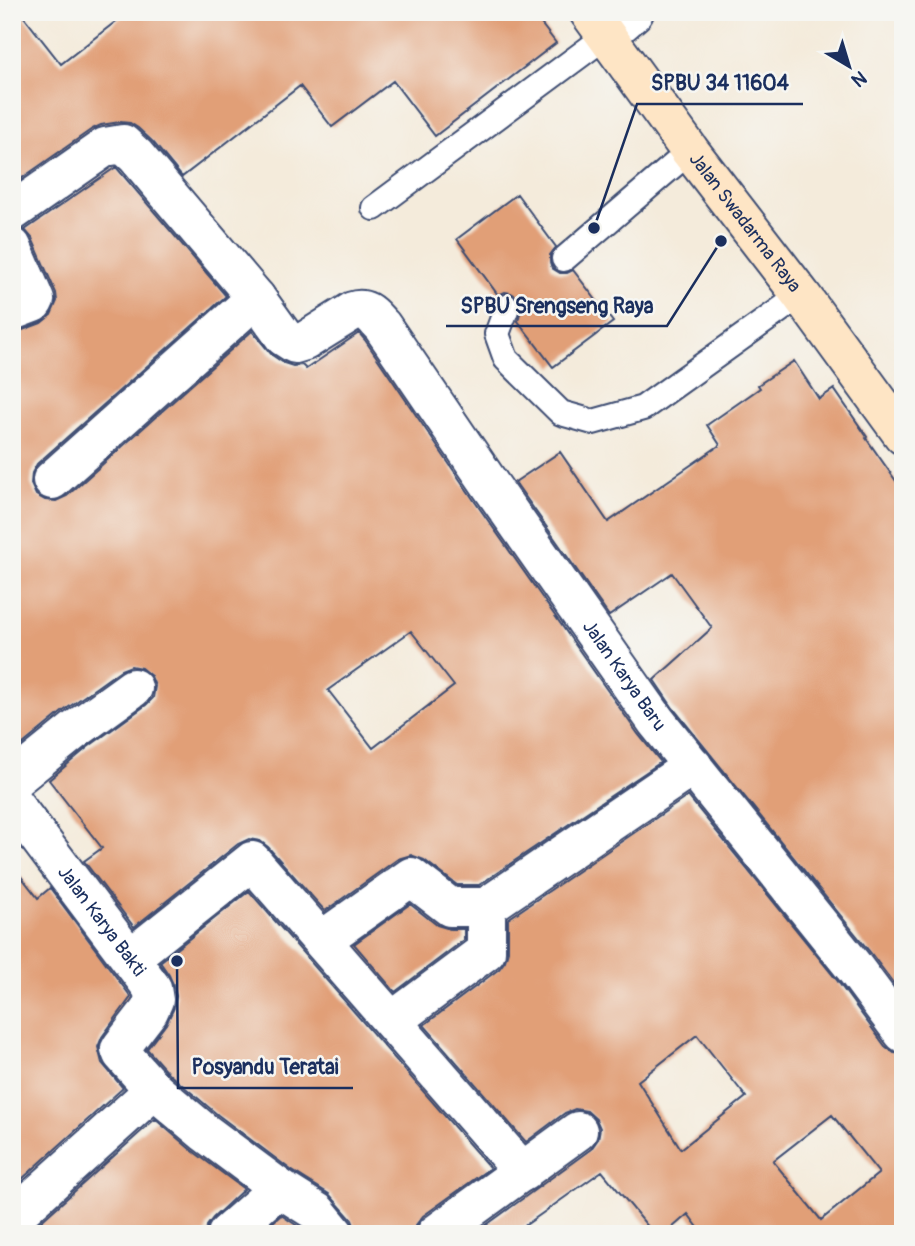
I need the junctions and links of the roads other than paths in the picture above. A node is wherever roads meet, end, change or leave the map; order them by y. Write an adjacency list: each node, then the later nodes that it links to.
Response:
1 (610, 20): 2 (main road, Jalan Swadarma Raya); 3 (lane)
2 (690, 151): 6 (lane); 7 (main road, Jalan Swadarma Raya)
3 (374, 208)
4 (12, 212): 8 (street)
5 (12, 247): 10 (street)
6 (564, 259)
7 (801, 295): 9 (lane); 11 (main road, Jalan Swadarma Raya)
8 (256, 298): 12 (street); 14 (street, Jalan Karya Baru)
9 (507, 307)
10 (12, 311)
11 (903, 435)
12 (52, 480)
13 (133, 688): 15 (street)
14 (693, 766): 17 (street); 21 (street, Jalan Karya Baru)
15 (12, 781)
16 (12, 802): 19 (street, Jalan Karya Bakti)
17 (486, 907): 18 (street); 20 (street)
18 (321, 940): 19 (street); 20 (street)
19 (130, 958): 22 (street, Jalan Karya Bakti)
20 (391, 1021): 24 (street)
21 (903, 1033)
22 (154, 1090): 25 (street, Jalan Karya Bakti); 26 (street)
23 (578, 1131): 24 (street)
24 (523, 1172): 29 (street)
25 (279, 1188): 27 (street); 28 (street, Jalan Karya Bakti)
26 (12, 1218)
27 (227, 1234)
28 (335, 1234)
29 (436, 1234)

